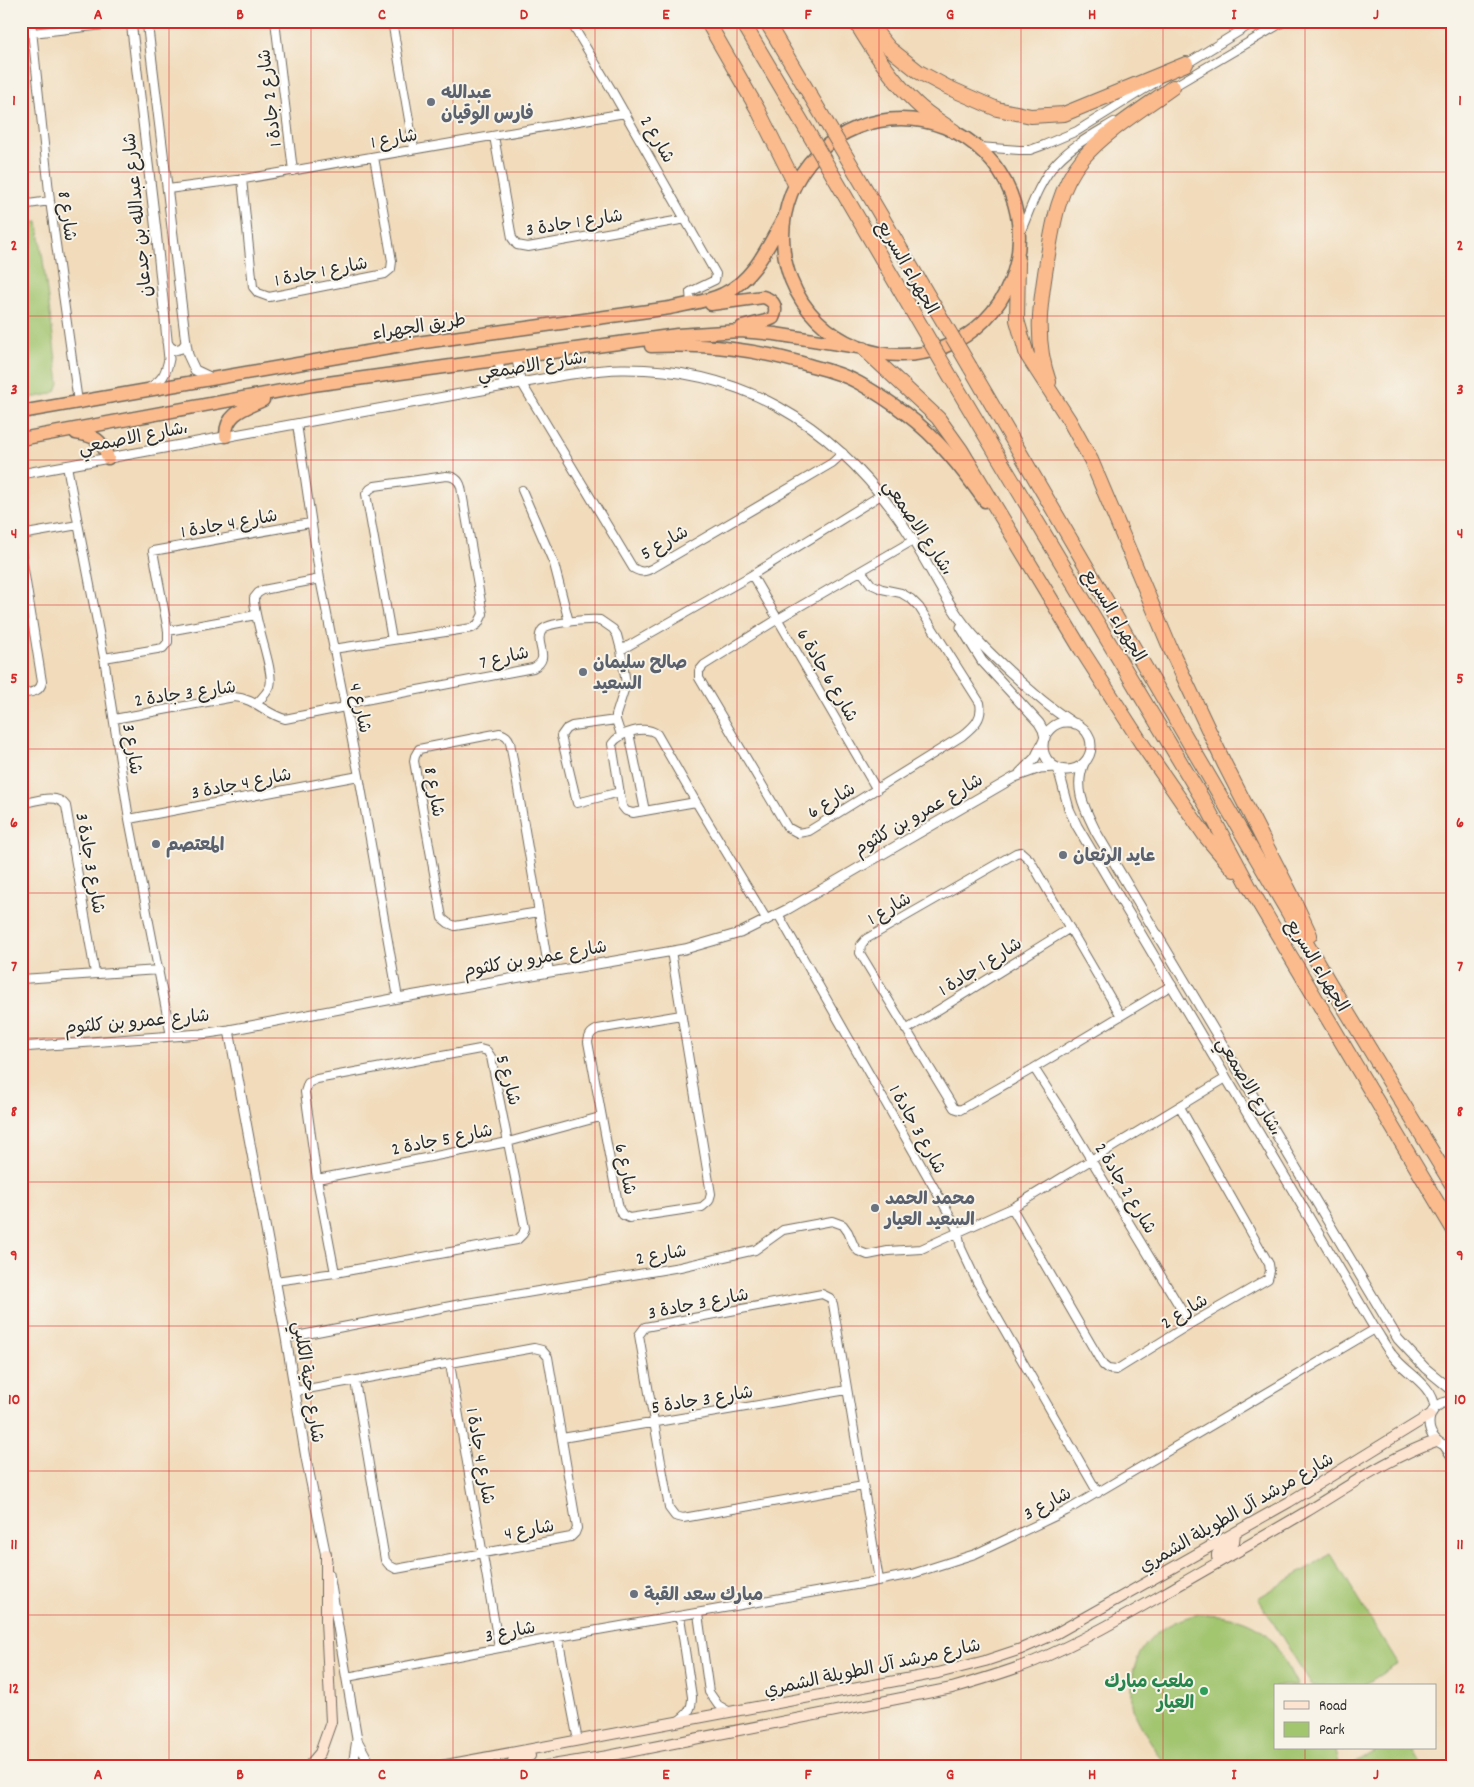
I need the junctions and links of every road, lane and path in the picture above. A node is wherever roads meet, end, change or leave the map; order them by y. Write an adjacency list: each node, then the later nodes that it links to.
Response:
1 (31, 21): 14 (street, شارع 8)
2 (147, 21): 18 (street, شارع عبدالله بن جدعان)
3 (275, 21): 27 (street, شارع 2 جادة 1)
4 (392, 21): 25 (street)
5 (570, 21): 21 (street, شارع 2)
6 (707, 21): 29 (highway)
7 (742, 21): 100 (highway, الجهراء السريع, bridge)
8 (766, 21): 110 (highway, الجهراء السريع, bridge)
9 (855, 21): 22 (highway)
10 (867, 21): 15 (highway)
11 (1256, 21): 15 (street)
12 (1285, 21): 16 (street)
13 (131, 22): 14 (street); 17 (street, شارع عبدالله بن جدعان)
14 (32, 33): 31 (street, شارع 8)
15 (1186, 64): 24 (street)
16 (1173, 87): 35 (street); 51 (highway)
17 (139, 88): 18 (street); 20 (street, شارع عبدالله بن جدعان)
18 (155, 88): 19 (street, شارع عبدالله بن جدعان)
19 (158, 106): 20 (street); 30 (street, شارع عبدالله بن جدعان)
20 (142, 108): 40 (street, شارع عبدالله بن جدعان)
21 (625, 113): 23 (street, شارع 1); 34 (street, شارع 2)
22 (954, 131): 24 (highway); 29 (highway)
23 (494, 136): 25 (street, شارع 1); 34 (street, شارع 1 جادة 3)
24 (979, 147): 35 (highway)
25 (414, 149): 26 (street, شارع 1)
26 (374, 157): 27 (street, شارع 1); 28 (street, شارع 1 جادة 1)
27 (293, 171): 28 (street, شارع 1)
28 (242, 179): 30 (street, شارع 1)
29 (795, 184): 33 (highway)
30 (168, 190): 41 (street, شارع عبدالله بن جدعان)
31 (50, 201): 32 (street); 52 (street, شارع 8)
32 (21, 205)
33 (784, 218): 37 (highway, طريق الجهراء); 43 (highway)
34 (686, 219): 37 (street, شارع 2)
35 (1020, 233): 36 (highway)
36 (1018, 262): 43 (highway); 51 (highway)
37 (691, 303): 38 (highway, طريق الجهراء)
38 (670, 308): 39 (highway); 46 (highway, طريق الجهراء)
39 (677, 335): 42 (highway); 43 (highway)
40 (167, 342): 41 (street); 49 (street, شارع عبدالله بن جدعان)
41 (186, 343): 46 (street, شارع عبدالله بن جدعان)
42 (589, 348): 44 (highway); 66 (highway)
43 (861, 348): 66 (highway)
44 (516, 357): 45 (highway); 47 (street)
45 (498, 360): 48 (street); 50 (highway)
46 (219, 378): 49 (highway, طريق الجهراء)
47 (521, 382): 48 (street, شارع الاصمعي،); 58 (street, شارع الاصمعي،); 58 (street, شارع 5)
48 (504, 386): 54 (street, شارع الاصمعي،)
49 (140, 391): 52 (highway, طريق الجهراء)
50 (280, 392): 55 (highway); 56 (highway)
51 (1057, 401): 110 (highway)
52 (78, 402): 53 (highway, طريق الجهراء)
53 (21, 412)
54 (297, 424): 56 (street, شارع الاصمعي،); 64 (street, شارع 4)
55 (64, 432): 57 (highway); 59 (highway)
56 (226, 436): 59 (street, شارع الاصمعي،)
57 (21, 439)
58 (843, 453): 63 (street, شارع الاصمعي،)
59 (108, 458): 60 (street, شارع الاصمعي،)
60 (67, 466): 61 (street, شارع الاصمعي،); 65 (street, شارع 3)
61 (21, 474)
62 (522, 490): 76 (street)
63 (881, 496): 68 (street, شارع الاصمعي،); 71 (street)
64 (310, 524): 72 (street, شارع 4); 77 (street, شارع 4 جادة 1)
65 (78, 525): 67 (street); 81 (street, شارع 3)
66 (1010, 534): 100 (highway)
67 (21, 535)
68 (912, 541): 70 (street, شارع 6); 73 (street, شارع الاصمعي،)
69 (21, 551): 82 (street)
70 (861, 571): 75 (street, شارع 6); 94 (street, شارع 6)
71 (752, 575): 75 (street, شارع 6 جادة 6); 80 (street)
72 (320, 579): 74 (street); 79 (street, شارع 4)
73 (953, 608): 87 (street, شارع الاصمعي،); 89 (street, شارع الاصمعي،)
74 (256, 615): 77 (street); 83 (street)
75 (778, 618): 94 (street, شارع 6 جادة 6); 94 (street, شارع 6)
76 (569, 622): 80 (street, شارع 7); 84 (street, شارع 7)
77 (168, 631): 81 (street)
78 (392, 640): 78 (street); 79 (street)
79 (333, 649): 84 (street, شارع 4)
80 (621, 650): 86 (street, شارع 7)
81 (104, 658): 85 (street, شارع 3)
82 (21, 694)
83 (256, 704): 84 (street, شارع 3 جادة 2); 85 (street, شارع 3 جادة 2)
84 (345, 706): 92 (street, شارع 4)
85 (114, 719): 99 (street, شارع 3)
86 (616, 720): 88 (street); 95 (street)
87 (1075, 724): 89 (street); 90 (street)
88 (625, 734): 95 (street); 96 (street); 98 (street)
89 (1044, 739): 91 (street); 93 (street, شارع عمرو بن كلثوم)
90 (1084, 763): 91 (street); 139 (street, شارع الاصمعي،)
91 (1056, 768): 93 (street, شارع عمرو بن كلثوم); 111 (street, شارع الاصمعي،)
92 (359, 776): 99 (street, شارع 4 جادة 3); 112 (street, شارع 4)
93 (1016, 777): 102 (street, شارع عمرو بن كلثوم)
94 (877, 790)
95 (620, 792): 98 (street)
96 (696, 802): 98 (street); 103 (street)
97 (21, 804): 108 (street, شارع 3 جادة 3)
98 (645, 811)
99 (129, 819): 106 (street, شارع 3)
100 (1250, 888): 128 (highway, الجهراء السريع)
101 (539, 912): 101 (street, شارع 8); 107 (street, شارع 8)
102 (778, 914): 103 (street, شارع عمرو بن كلثوم); 129 (street, شارع 3 جادة 1)
103 (767, 920): 105 (street, شارع عمرو بن كلثوم)
104 (1070, 928): 114 (street, شارع 1); 116 (street, شارع 1 جادة 1); 116 (street, شارع 1)
105 (671, 951): 107 (street, شارع عمرو بن كلثوم); 113 (street, شارع 6)
106 (159, 970): 108 (street); 117 (street, شارع 3)
107 (549, 972): 112 (street, شارع عمرو بن كلثوم)
108 (95, 973): 109 (street)
109 (21, 979)
110 (1330, 984): 126 (highway, الجهراء السريع)
111 (1172, 985): 114 (street, شارع 1); 120 (street, شارع الاصمعي،)
112 (398, 998): 115 (street, شارع عمرو بن كلثوم)
113 (681, 1015): 122 (street, شارع 6); 122 (street, شارع 6)
114 (1121, 1016): 119 (street, شارع 1)
115 (229, 1030): 117 (street, شارع عمرو بن كلثوم); 131 (street, شارع دحية الكلبي)
116 (906, 1030): 119 (street, شارع 1)
117 (171, 1036): 118 (street, شارع عمرو بن كلثوم)
118 (21, 1047)
119 (1034, 1068): 124 (street, شارع 2 جادة 2)
120 (1226, 1078): 121 (street, شارع 2); 133 (street, شارع الاصمعي،)
121 (1180, 1107): 124 (street, شارع 2); 132 (street, شارع 2)
122 (600, 1117): 123 (street, شارع 5 جادة 2)
123 (508, 1142): 125 (street, شارع 5 جادة 2); 125 (street, شارع 5); 130 (street, شارع 5)
124 (1092, 1160): 127 (street, شارع 2); 132 (street, شارع 2 جادة 2)
125 (317, 1179): 130 (street, شارع 5)
126 (1453, 1186)
127 (1012, 1208): 129 (street, شارع 2); 132 (street, شارع 2)
128 (1453, 1229)
129 (958, 1232): 134 (street, شارع 2); 149 (street, شارع 3 جادة 1)
130 (335, 1273): 131 (street, شارع 5)
131 (275, 1282): 134 (street, شارع دحية الكلبي)
132 (1190, 1324)
133 (1375, 1329): 141 (street, شارع الاصمعي،); 149 (street, شارع 3)
134 (286, 1338): 138 (street, شارع دحية الكلبي)
135 (450, 1364): 136 (street, شارع 4); 143 (street, شارع 4); 151 (street, شارع 4 جادة 1)
136 (355, 1381): 138 (street, شارع 4); 151 (street, شارع 4)
137 (847, 1390): 142 (street, شارع 3 جادة 5); 142 (street, شارع 3 جادة 3); 148 (street, شارع 3 جادة 3)
138 (296, 1391): 152 (street, شارع دحية الكلبي)
139 (1453, 1391)
140 (1453, 1401): 141 (street)
141 (1433, 1412): 144 (street, شارع الاصمعي،); 145 (main road, شارع مرشد آل الطويلة الشمري)
142 (654, 1422): 143 (street, شارع 3 جادة 5); 148 (street, شارع 3 جادة 3)
143 (562, 1438): 151 (street, شارع 4)
144 (1444, 1444): 146 (street); 147 (main road, شارع مرشد آل الطويلة الشمري)
145 (1370, 1451): 147 (main road); 150 (main road, شارع مرشد آل الطويلة الشمري)
146 (1453, 1458)
147 (1379, 1468): 154 (main road, شارع مرشد آل الطويلة الشمري)
148 (863, 1486): 155 (street, شارع 3 جادة 3)
149 (1098, 1493): 155 (street, شارع 3)
150 (1235, 1533): 153 (main road, شارع مرشد آل الطويلة الشمري); 154 (main road)
151 (483, 1553): 160 (street, شارع 4 جادة 1)
152 (326, 1554): 161 (street, شارع دحية الكلبي); 168 (main road)
153 (1192, 1558): 156 (main road); 162 (main road, شارع مرشد آل الطويلة الشمري)
154 (1220, 1561): 156 (main road, شارع مرشد آل الطويلة الشمري)
155 (879, 1580): 157 (street, شارع 3)
156 (1176, 1586): 164 (main road, شارع مرشد آل الطويلة الشمري)
157 (698, 1614): 158 (street, شارع 3); 163 (street)
158 (680, 1617): 159 (street, شارع 3); 165 (street)
159 (558, 1637): 160 (street, شارع 3); 167 (street)
160 (499, 1648): 161 (street, شارع 3)
161 (347, 1677): 166 (street, شارع دحية الكلبي)
162 (861, 1688): 163 (main road, شارع مرشد آل الطويلة الشمري); 164 (main road)
163 (730, 1712): 165 (main road, شارع مرشد آل الطويلة الشمري)
164 (821, 1712): 173 (main road, شارع مرشد آل الطويلة الشمري)
165 (678, 1721): 167 (main road, شارع مرشد آل الطويلة الشمري)
166 (357, 1739): 169 (street, شارع دحية الكلبي); 170 (street, شارع دحية الكلبي)
167 (578, 1741): 171 (main road, شارع مرشد آل الطويلة الشمري); 172 (main road)
168 (309, 1766)
169 (353, 1766)
170 (370, 1766)
171 (441, 1766)
172 (510, 1766)
173 (546, 1766)

